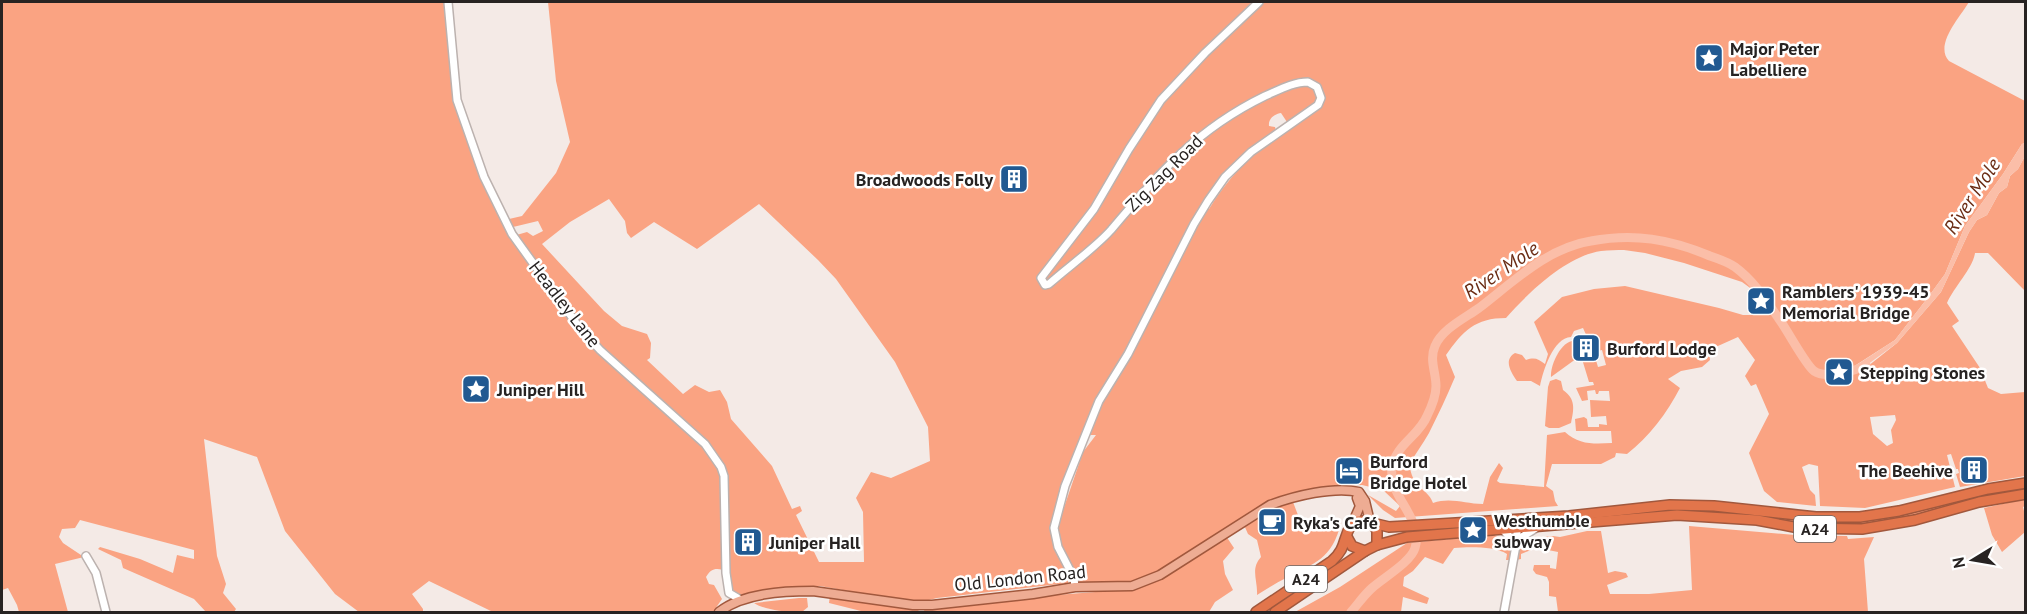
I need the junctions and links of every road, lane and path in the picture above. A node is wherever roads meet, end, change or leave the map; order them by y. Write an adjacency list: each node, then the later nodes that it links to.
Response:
1 (448, 2): 20 (street, Headley Lane)
2 (1259, 2): 19 (street, Zig Zag Road)
3 (2025, 483): 6 (highway, A24)
4 (1348, 492): 7 (main road); 8 (main road); 19 (main road, Old London Road)
5 (2025, 494): 9 (highway, A24)
6 (1507, 519): 10 (street); 12 (highway, A24)
7 (1353, 522): 8 (highway); 13 (highway)
8 (1372, 522): 12 (highway, A24); 15 (highway)
9 (1539, 527): 10 (highway, A24); 14 (street)
10 (1517, 528): 11 (highway, A24); 14 (street)
11 (1502, 529): 12 (highway, A24); 16 (street)
12 (1429, 530): 15 (highway, A24)
13 (1347, 537): 17 (highway); 24 (highway, A24)
14 (1517, 540): 16 (street)
15 (1377, 545): 17 (highway)
16 (1515, 550): 26 (street)
17 (1365, 551): 25 (highway, A24)
18 (86, 556): 22 (street)
19 (1076, 587): 21 (main road, Old London Road)
20 (741, 600): 21 (main road, Old London Road); 23 (main road, Old London Road)
21 (922, 609)
22 (106, 612)
23 (719, 612)
24 (1256, 612)
25 (1275, 612)
26 (1504, 612)

